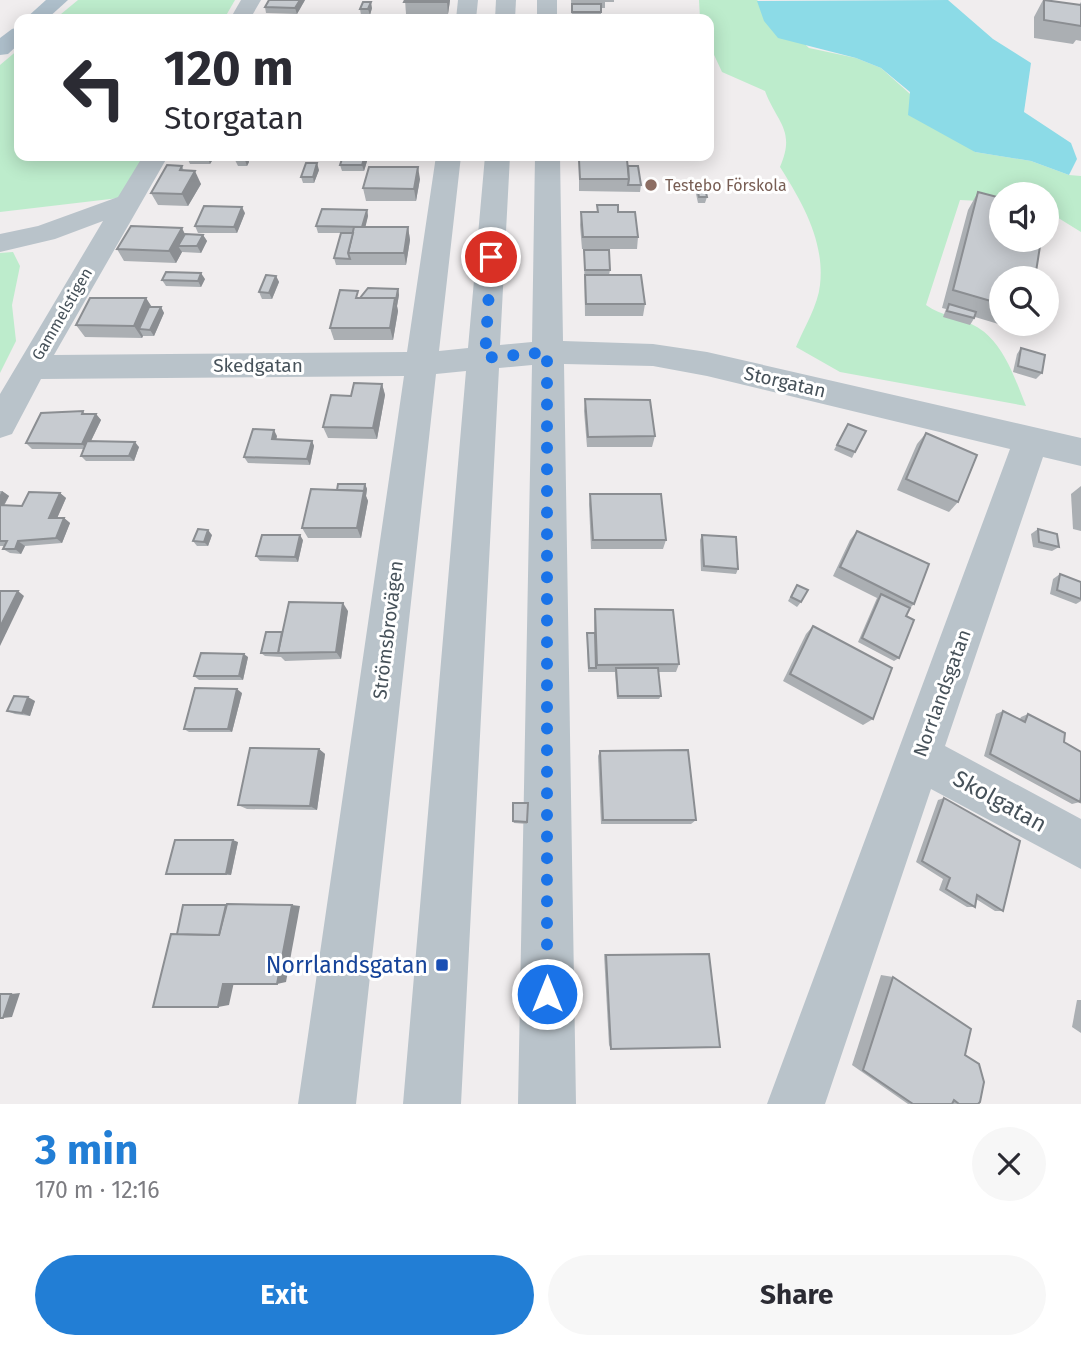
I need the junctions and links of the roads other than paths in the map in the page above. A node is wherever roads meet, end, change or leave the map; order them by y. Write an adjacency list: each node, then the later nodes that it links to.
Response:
1 (58, 0): 2 (main road)
2 (41, 14)
3 (14, 37): 4 (main road)
4 (0, 49)
5 (152, 161): 9 (street, Gammelstigen)
6 (447, 161): 13 (street, Strömsbrovägen)
7 (497, 161): 12 (street)
8 (548, 161): 11 (street)
9 (126, 203): 10 (street); 14 (street, Gammelstigen)
10 (0, 243)
11 (547, 352): 12 (street, Storgatan); 16 (street, Storgatan); 22 (street)
12 (485, 358): 13 (street, Skedgatan); 21 (street)
13 (421, 364): 14 (street, Skedgatan); 20 (street, Strömsbrovägen)
14 (31, 366): 15 (street, Gammelstigen)
15 (0, 425)
16 (1031, 440): 17 (street, Storgatan); 18 (street, Norrlandsgatan)
17 (1081, 452)
18 (919, 757): 19 (street, Skolgatan); 23 (street, Norrlandsgatan)
19 (1081, 845)
20 (327, 1104)
21 (432, 1104)
22 (547, 1104)
23 (796, 1104)

